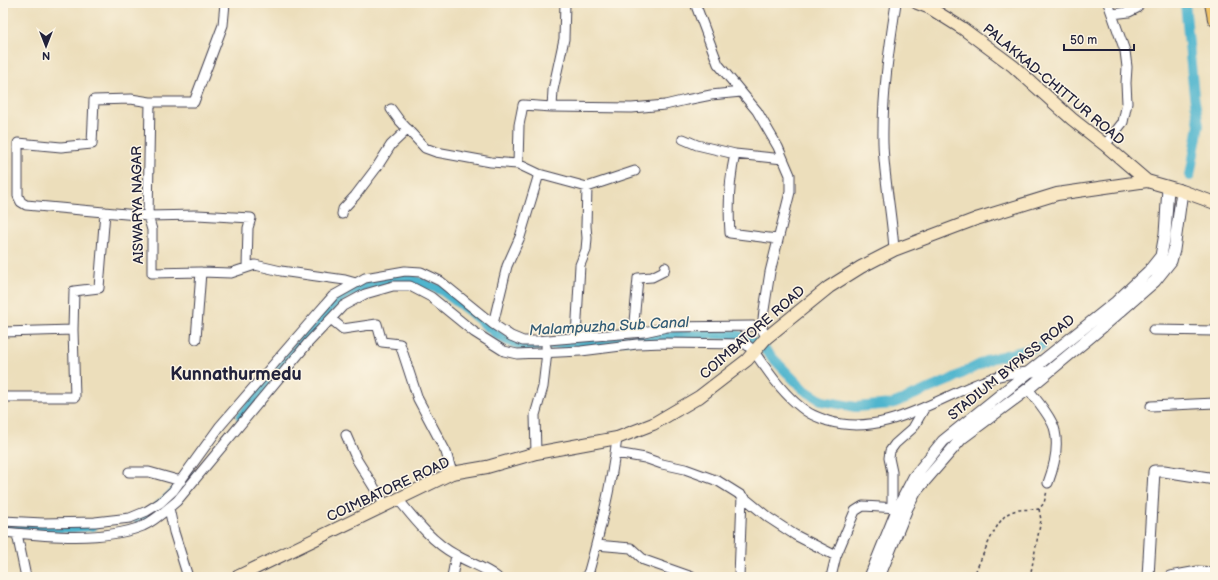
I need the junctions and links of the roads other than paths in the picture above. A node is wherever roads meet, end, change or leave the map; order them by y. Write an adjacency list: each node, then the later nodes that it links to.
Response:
1 (225, 3): 12 (street)
2 (565, 3): 13 (street)
3 (695, 3): 11 (street)
4 (896, 3): 32 (street)
5 (917, 3): 17 (main road, PALAKKAD-CHITTUR ROAD)
6 (1108, 3): 9 (street)
7 (1140, 3): 9 (street)
8 (1212, 3): 10 (main road)
9 (1112, 14): 17 (street)
10 (1215, 19)
11 (741, 92): 13 (street); 19 (street)
12 (150, 102): 28 (street); 30 (street, AISWARYA NAGAR)
13 (552, 107): 20 (street)
14 (391, 109): 15 (street)
15 (408, 130): 20 (street); 29 (street)
16 (683, 139): 18 (street)
17 (1105, 145): 23 (main road, PALAKKAD-CHITTUR ROAD)
18 (735, 154): 19 (street); 31 (street)
19 (783, 159): 31 (street)
20 (518, 164): 22 (street)
21 (634, 171): 24 (street)
22 (539, 174): 24 (street); 38 (street)
23 (1147, 181): 25 (main road, COIMBATORE ROAD); 32 (main road, COIMBATORE ROAD)
24 (587, 187): 45 (street)
25 (1168, 188): 26 (main road, COIMBATORE ROAD); 51 (street, STADIUM BYPASS ROAD)
26 (1182, 191): 27 (main road, COIMBATORE ROAD); 50 (street, STADIUM BYPASS ROAD)
27 (1215, 203)
28 (105, 212): 30 (street); 39 (street)
29 (342, 214)
30 (148, 216): 33 (street); 35 (street, AISWARYA NAGAR)
31 (778, 239): 44 (street)
32 (894, 250): 44 (main road, COIMBATORE ROAD)
33 (247, 267): 35 (street, AISWARYA NAGAR); 36 (street, AISWARYA NAGAR)
34 (665, 267): 43 (street)
35 (201, 272): 46 (street)
36 (356, 283): 38 (street); 63 (street)
37 (331, 319): 49 (street); 62 (street); 64 (street)
38 (493, 324): 47 (street)
39 (73, 330): 42 (street); 53 (street)
40 (1153, 330): 41 (street)
41 (1215, 331)
42 (3, 332)
43 (633, 333): 44 (street); 45 (street)
44 (764, 334): 48 (main road, COIMBATORE ROAD)
45 (576, 337): 47 (street)
46 (196, 339)
47 (545, 340): 49 (street)
48 (755, 350): 49 (street); 56 (street); 58 (main road, COIMBATORE ROAD)
49 (547, 352): 59 (street)
50 (1049, 371): 51 (street); 52 (street, STADIUM BYPASS ROAD)
51 (1029, 372): 56 (street); 71 (street, STADIUM BYPASS ROAD)
52 (1028, 389): 66 (street); 90 (street, STADIUM BYPASS ROAD)
53 (3, 397)
54 (1215, 403): 55 (street)
55 (1151, 406)
56 (926, 407): 71 (street)
57 (346, 435): 69 (street)
58 (617, 438): 59 (main road, COIMBATORE ROAD); 60 (street)
59 (536, 453): 62 (main road, COIMBATORE ROAD)
60 (616, 453): 67 (street); 75 (street)
61 (129, 472): 63 (street)
62 (452, 473): 68 (main road, COIMBATORE ROAD)
63 (184, 477): 64 (street); 72 (street)
64 (195, 480): 70 (street)
65 (1215, 480): 91 (street)
66 (1048, 484)
67 (742, 496): 77 (street); 87 (street)
68 (398, 499): 69 (main road, COIMBATORE ROAD); 76 (street)
69 (385, 505): 78 (main road, COIMBATORE ROAD)
70 (169, 508): 74 (street); 81 (street)
71 (895, 508): 77 (street); 89 (street, STADIUM BYPASS ROAD)
72 (3, 521)
73 (3, 532): 74 (street)
74 (17, 534): 80 (street)
75 (596, 545): 85 (street); 86 (street)
76 (456, 556): 83 (street); 84 (street)
77 (836, 556): 88 (street)
78 (257, 572): 82 (main road, COIMBATORE ROAD)
79 (1215, 573): 92 (street)
80 (26, 577)
81 (188, 577)
82 (236, 577)
83 (452, 577)
84 (497, 577)
85 (586, 577)
86 (692, 577)
87 (739, 577)
88 (831, 577)
89 (870, 577)
90 (879, 577)
91 (1148, 577)
92 (1170, 577)

